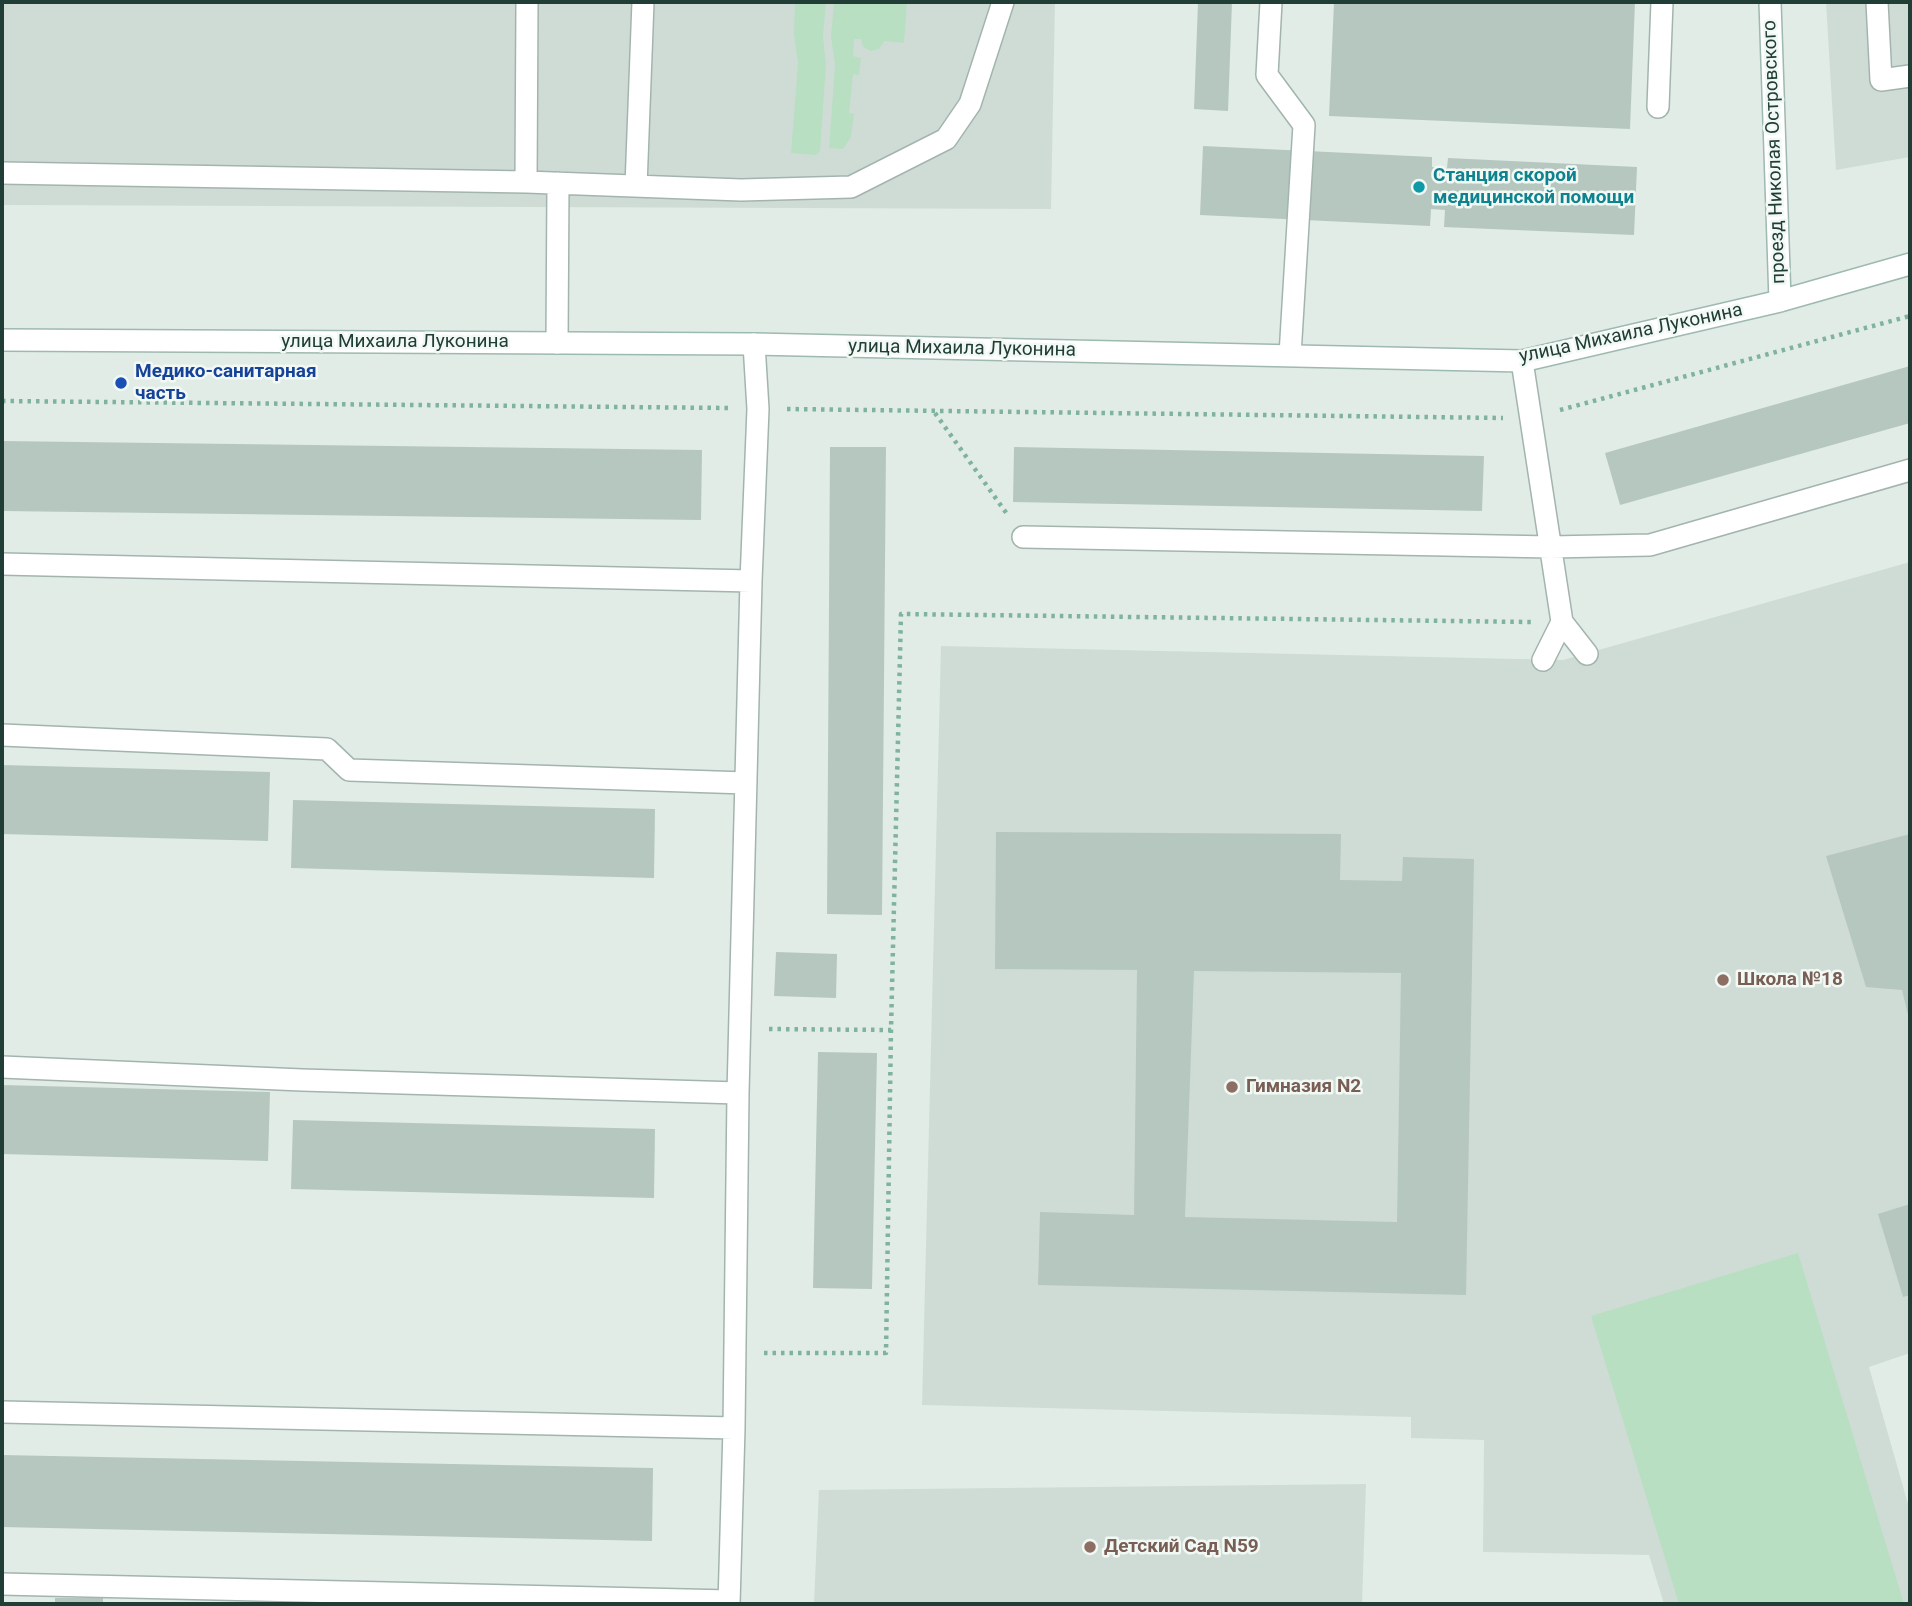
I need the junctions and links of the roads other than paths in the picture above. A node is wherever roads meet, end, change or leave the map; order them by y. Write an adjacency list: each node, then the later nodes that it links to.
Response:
1 (527, 2): 11 (main road)
2 (643, 2): 13 (main road)
3 (1003, 2): 13 (main road)
4 (1271, 2): 19 (main road)
5 (1662, 2): 9 (main road)
6 (1770, 2): 15 (main road, проезд Николая Островского)
7 (1877, 2): 8 (main road)
8 (1910, 76)
9 (1658, 107)
10 (2, 173): 11 (main road)
11 (526, 182): 12 (main road)
12 (558, 183): 13 (main road); 17 (main road)
13 (636, 186)
14 (1910, 264): 15 (main road, улица Михаила Луконина)
15 (1780, 301): 20 (main road, улица Михаила Луконина)
16 (2, 340): 17 (main road, улица Михаила Луконина)
17 (557, 343): 18 (main road, улица Михаила Луконина)
18 (754, 344): 19 (main road, улица Михаила Луконина); 25 (main road)
19 (1290, 355): 20 (main road, улица Михаила Луконина)
20 (1522, 361): 23 (main road)
21 (1910, 470): 23 (main road)
22 (1023, 537): 23 (main road)
23 (1551, 547): 26 (main road)
24 (2, 564): 25 (main road)
25 (751, 581): 30 (main road)
26 (1562, 622): 27 (main road); 28 (main road)
27 (1587, 654)
28 (1543, 660)
29 (2, 735): 30 (main road)
30 (746, 783): 32 (main road)
31 (2, 1067): 32 (main road)
32 (738, 1093): 34 (main road)
33 (2, 1412): 34 (main road)
34 (734, 1429): 36 (main road)
35 (2, 1584): 36 (main road)
36 (729, 1603)

